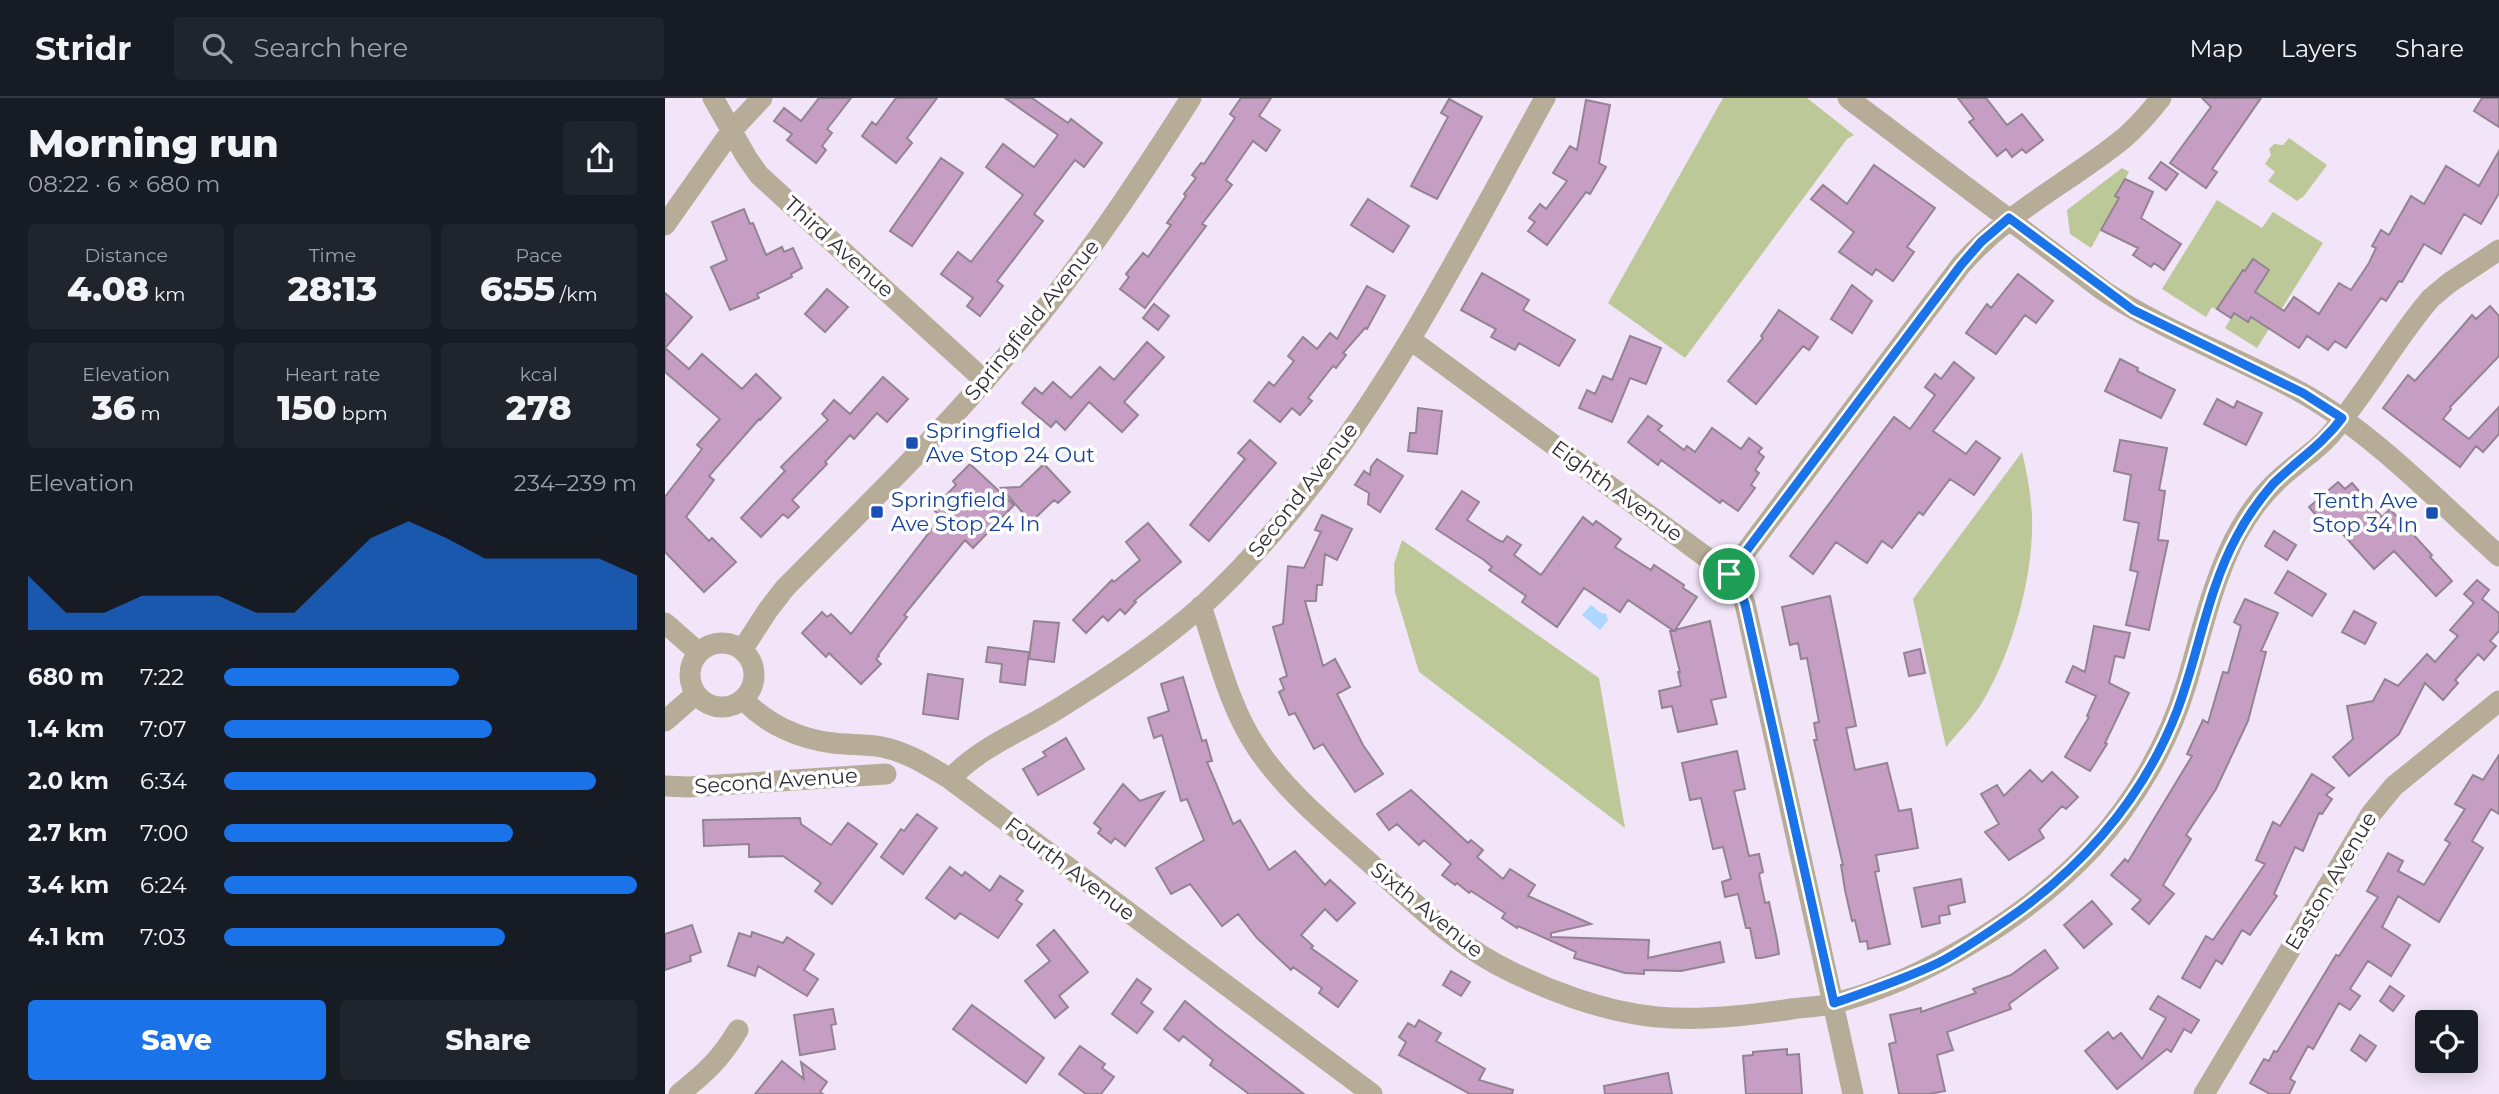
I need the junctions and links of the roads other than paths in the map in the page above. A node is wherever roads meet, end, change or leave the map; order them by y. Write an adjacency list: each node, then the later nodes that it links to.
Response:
1 (713, 98): 7 (street, Third Avenue)
2 (762, 98): 7 (street)
3 (1191, 98): 12 (street, Springfield Avenue)
4 (1545, 98): 11 (street, Second Avenue)
5 (1848, 98): 8 (street)
6 (2161, 98): 8 (street)
7 (732, 130): 9 (street); 12 (street, Third Avenue)
8 (2009, 218): 13 (street); 15 (street)
9 (665, 225)
10 (2499, 250): 13 (street, Sixth Avenue)
11 (1411, 340): 15 (street, Eighth Avenue); 16 (street, Second Avenue)
12 (985, 381): 18 (street, Springfield Avenue)
13 (2342, 418): 14 (street); 27 (street, Sixth Avenue)
14 (2499, 556)
15 (1729, 574): 27 (street, Eighth Avenue)
16 (1201, 606): 25 (street, Second Avenue); 27 (street, Sixth Avenue)
17 (665, 623): 19 (street)
18 (742, 650): 19 (street); 21 (street)
19 (698, 652): 20 (street)
20 (696, 694): 21 (street); 23 (street)
21 (743, 699): 25 (street, Fourth Avenue)
22 (2499, 701): 32 (street, Easton Avenue)
23 (665, 721)
24 (886, 774): 26 (street, Second Avenue)
25 (950, 779): 30 (street, Fourth Avenue)
26 (665, 786)
27 (1834, 1003): 31 (street, Eighth Avenue)
28 (738, 1030): 29 (street)
29 (679, 1094)
30 (1372, 1094)
31 (1853, 1094)
32 (2204, 1094)

